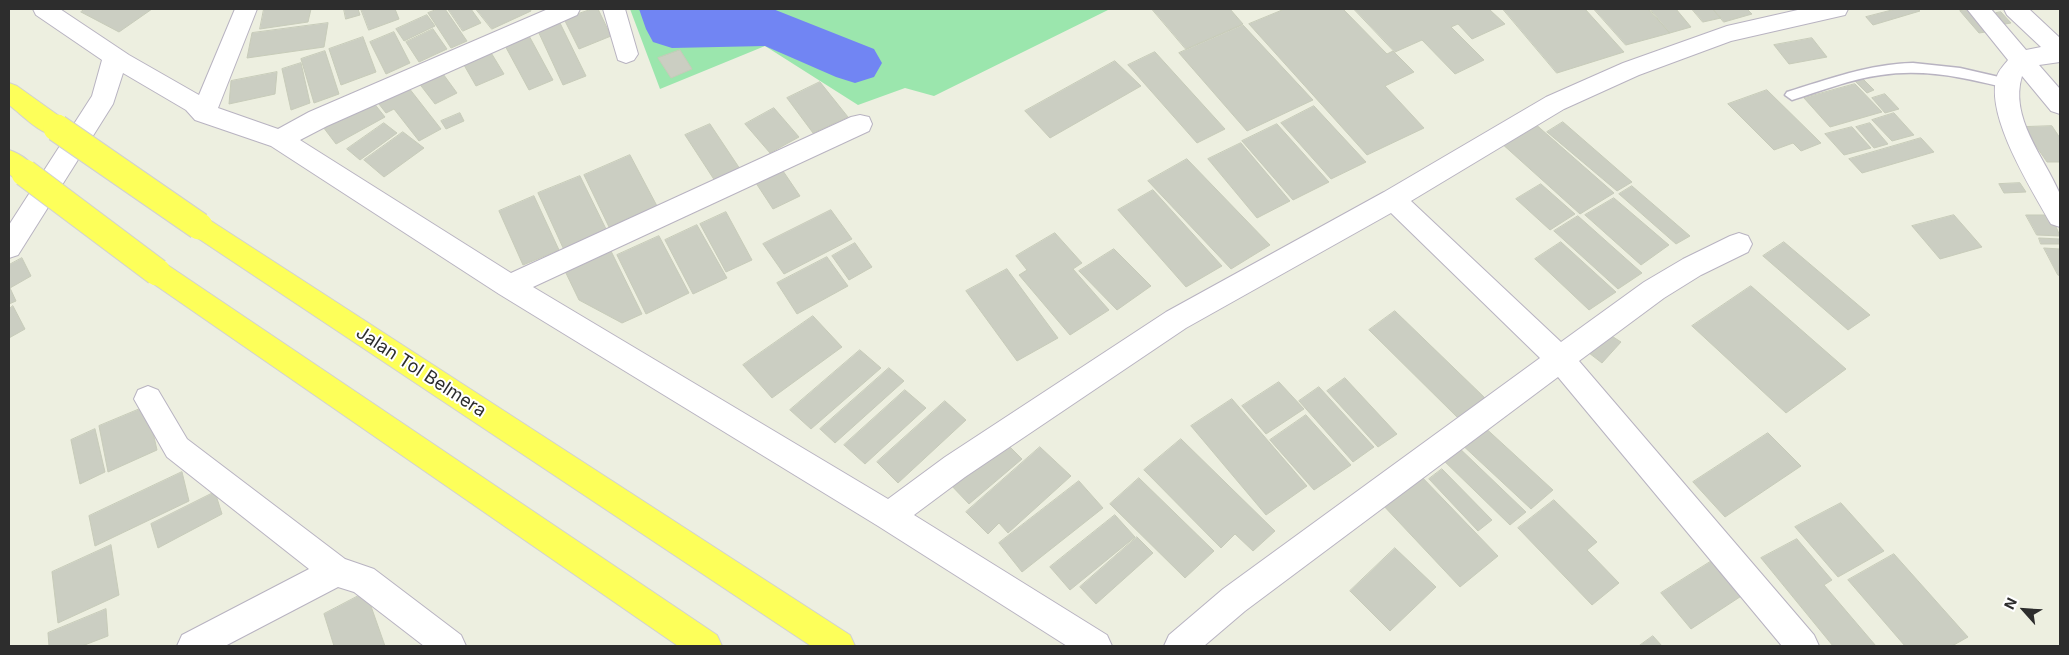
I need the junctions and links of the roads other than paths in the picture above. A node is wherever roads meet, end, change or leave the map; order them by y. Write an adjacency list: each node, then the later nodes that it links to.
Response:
1 (47, 9): 10 (street)
2 (246, 9): 16 (street)
3 (569, 9): 18 (street)
4 (614, 9): 9 (street)
5 (1837, 9): 20 (street)
6 (1978, 9): 11 (street)
7 (2015, 9): 8 (street)
8 (2060, 53): 11 (street)
9 (626, 54)
10 (118, 59): 16 (street); 23 (street)
11 (2021, 60): 12 (street); 15 (street)
12 (2007, 83): 14 (lane); 21 (street)
13 (9, 92): 32 (highway, Jalan Tol Belmera, bridge)
14 (1792, 95)
15 (2060, 105)
16 (200, 109): 18 (street)
17 (860, 124): 24 (street)
18 (280, 139): 24 (street)
19 (17, 166): 31 (highway, bridge)
20 (1393, 199): 25 (street); 27 (street)
21 (2060, 217)
22 (1738, 244): 25 (street)
23 (9, 247)
24 (509, 286): 27 (street)
25 (1561, 360): 34 (street); 35 (street)
26 (148, 399): 28 (street)
27 (889, 516): 33 (street)
28 (336, 572): 29 (street); 30 (street)
29 (192, 646)
30 (450, 646)
31 (706, 646)
32 (838, 646)
33 (1096, 646)
34 (1180, 646)
35 (1803, 646)

